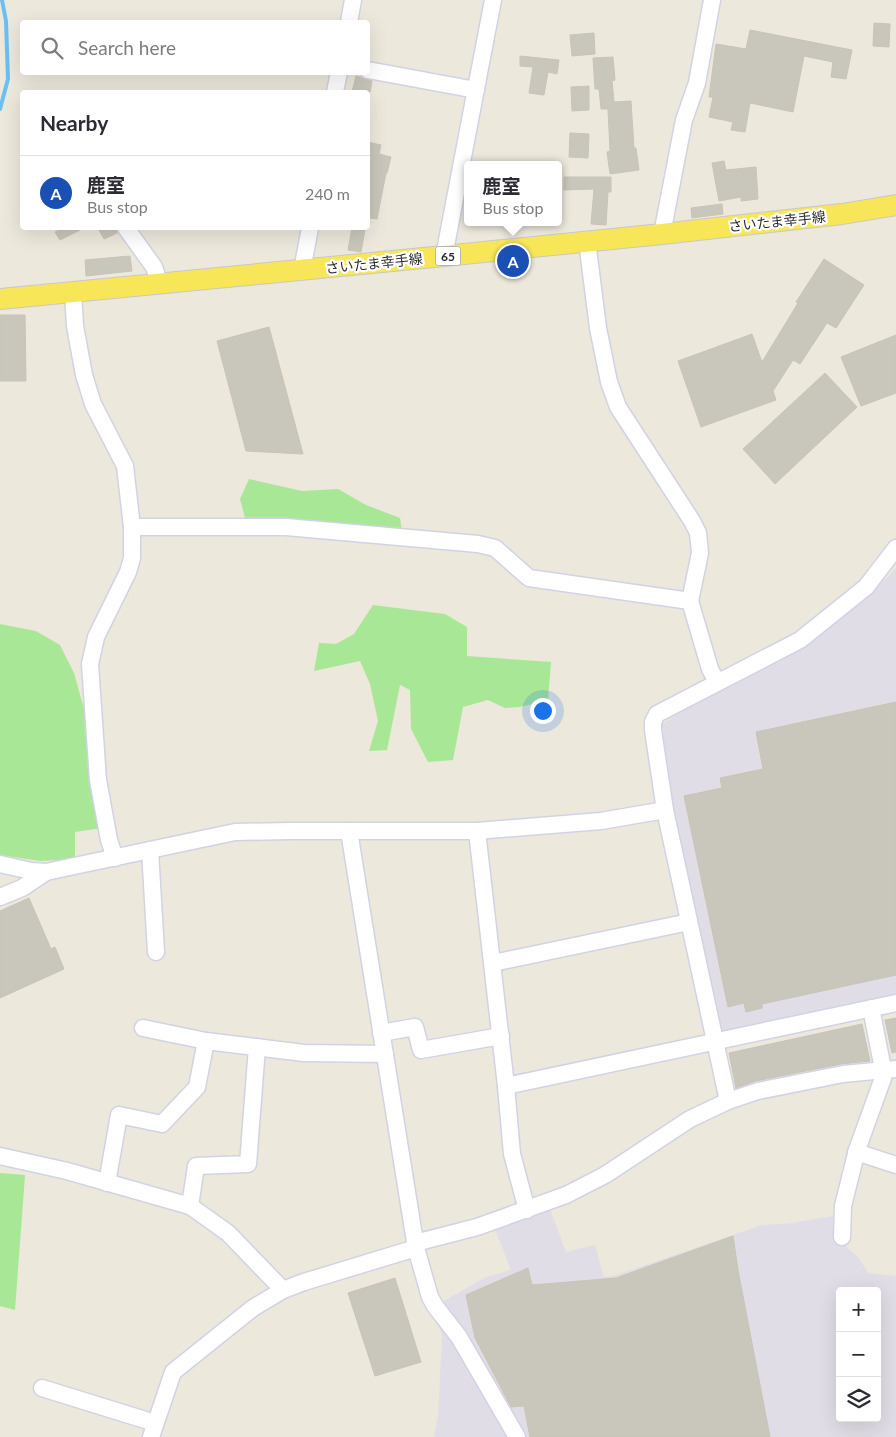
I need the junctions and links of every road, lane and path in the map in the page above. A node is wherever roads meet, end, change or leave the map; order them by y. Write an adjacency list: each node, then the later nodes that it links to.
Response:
1 (353, 0): 4 (street)
2 (493, 0): 8 (street)
3 (712, 0): 12 (street)
4 (348, 20)
5 (370, 70): 8 (street)
6 (338, 75): 7 (street)
7 (335, 90)
8 (476, 90): 14 (street)
9 (896, 205): 12 (main road, さいたま幸手線 / 65)
10 (127, 230): 16 (street)
11 (310, 230): 15 (street)
12 (662, 234): 13 (main road, さいたま幸手線 / 65)
13 (587, 242): 14 (main road, さいたま幸手線 / 65); 21 (street)
14 (444, 256): 15 (main road, さいたま幸手線 / 65)
15 (302, 270): 16 (main road, さいたま幸手線 / 65)
16 (160, 284): 17 (main road, さいたま幸手線 / 65)
17 (73, 292): 18 (main road, さいたま幸手線 / 65); 19 (street)
18 (0, 299)
19 (132, 527): 21 (street); 27 (street)
20 (896, 548): 22 (street)
21 (690, 601): 22 (street)
22 (717, 682): 23 (street)
23 (665, 810): 25 (street); 31 (street)
24 (350, 831): 25 (street); 26 (street); 37 (street)
25 (478, 831): 33 (street)
26 (150, 850): 27 (street); 32 (street)
27 (115, 858): 29 (street)
28 (0, 864): 29 (street)
29 (46, 872): 30 (street)
30 (0, 897)
31 (688, 922): 33 (street); 39 (street)
32 (156, 952)
33 (492, 963): 38 (street)
34 (896, 1003): 35 (street)
35 (870, 1008): 39 (street); 43 (street)
36 (143, 1028): 40 (street)
37 (381, 1033): 38 (street); 42 (street)
38 (501, 1036): 44 (street)
39 (714, 1040): 44 (street); 45 (street)
40 (206, 1041): 41 (street); 49 (street)
41 (257, 1047): 42 (street); 50 (street)
42 (385, 1054): 53 (street)
43 (890, 1069): 45 (street); 46 (street)
44 (506, 1086): 51 (street)
45 (728, 1101): 51 (street)
46 (856, 1152): 48 (street); 52 (street)
47 (0, 1156): 49 (street)
48 (896, 1165)
49 (107, 1183): 50 (street)
50 (190, 1206): 54 (street)
51 (527, 1210): 53 (street)
52 (842, 1237)
53 (415, 1245): 54 (street); 57 (street)
54 (284, 1290): 56 (street)
55 (42, 1388): 56 (street)
56 (153, 1430)
57 (516, 1437)

